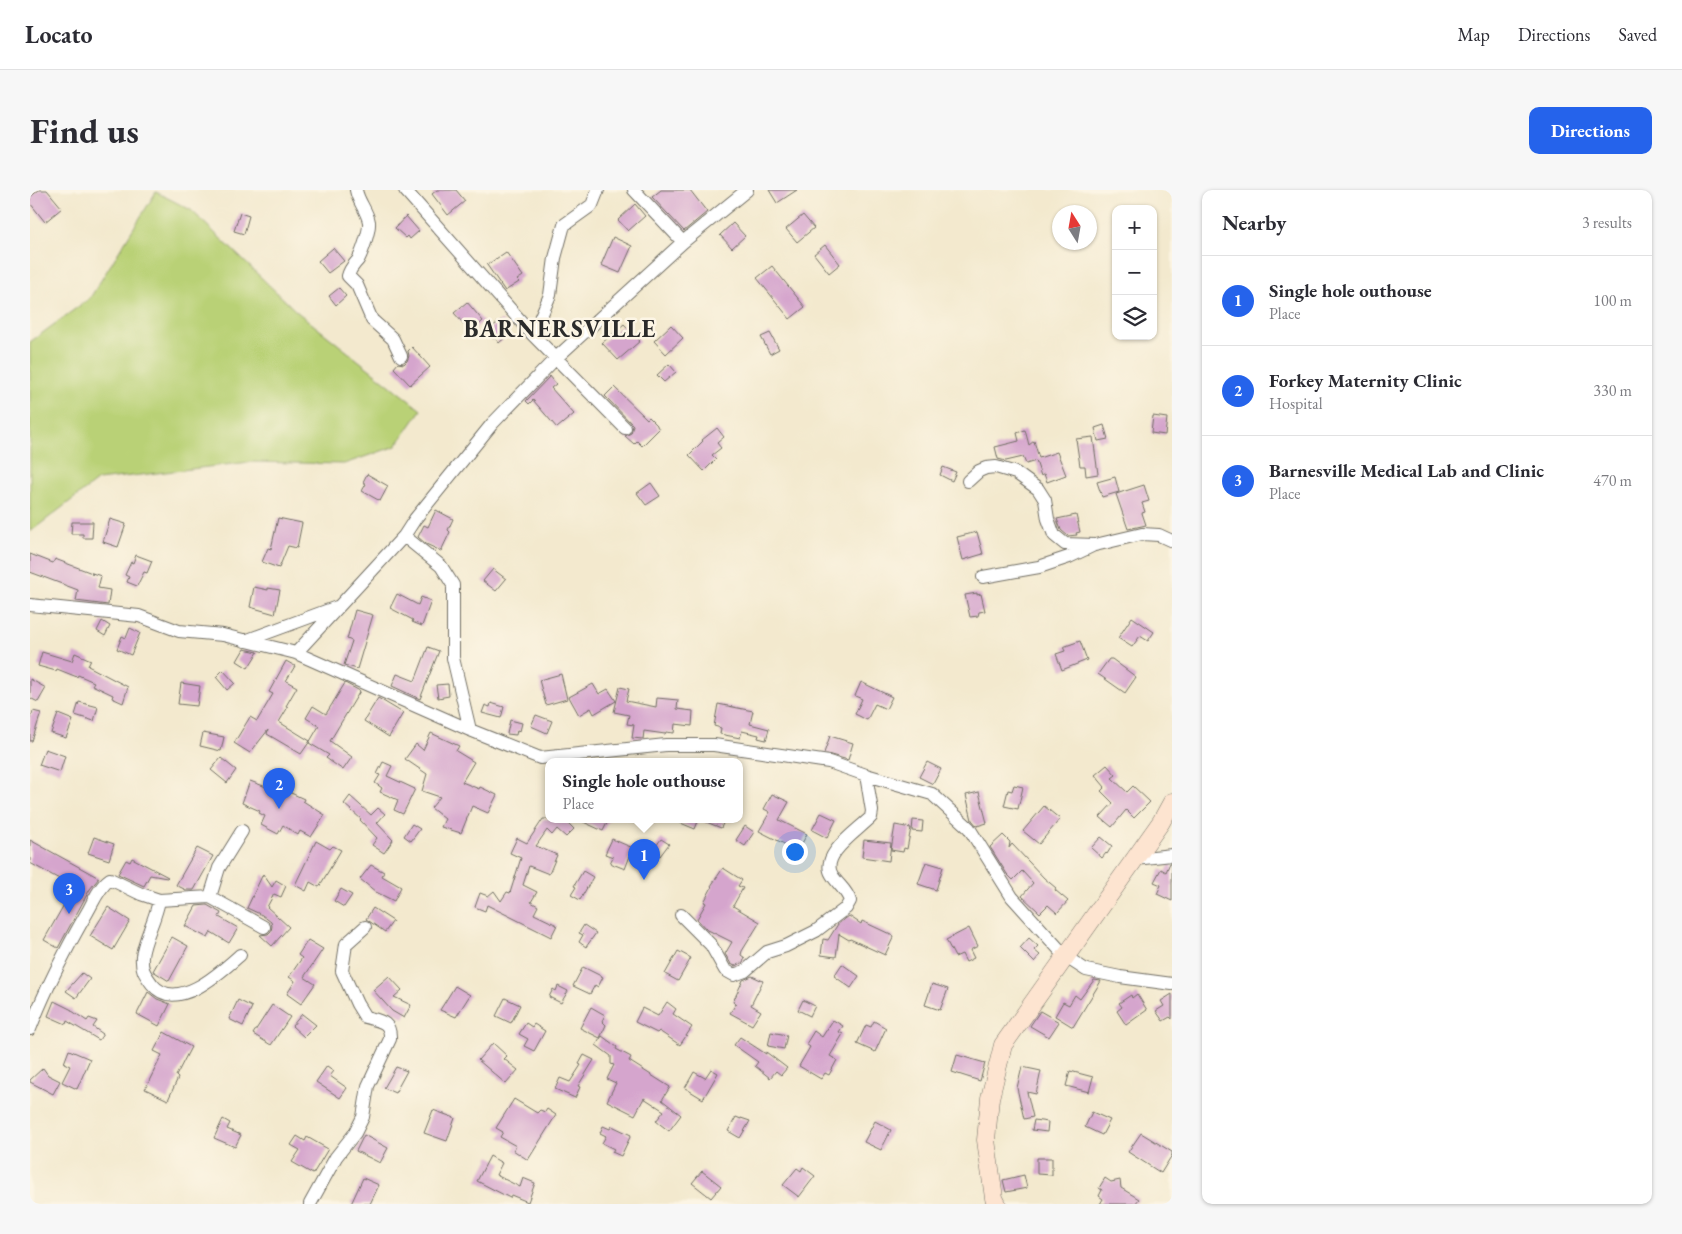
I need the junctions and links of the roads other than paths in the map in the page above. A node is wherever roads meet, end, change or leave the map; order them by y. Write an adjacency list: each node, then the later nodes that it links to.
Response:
1 (356, 190): 8 (street)
2 (405, 190): 7 (street)
3 (598, 190): 7 (street)
4 (634, 190): 6 (street)
5 (747, 190): 6 (street)
6 (683, 242): 9 (street)
7 (533, 335): 9 (street)
8 (401, 356)
9 (555, 359): 10 (street); 12 (street)
10 (625, 428)
11 (968, 481): 14 (street)
12 (404, 536): 17 (street); 20 (street)
13 (1172, 541): 14 (street)
14 (1095, 545): 15 (street)
15 (983, 577)
16 (30, 605): 18 (street)
17 (338, 607): 18 (street); 19 (street)
18 (245, 641): 19 (street)
19 (296, 653): 20 (street)
20 (470, 730): 21 (street)
21 (866, 775): 28 (street); 32 (street)
22 (1172, 802): 25 (main road)
23 (242, 831): 26 (street)
24 (1172, 855): 25 (street)
25 (1135, 859): 32 (main road)
26 (210, 897): 27 (street); 29 (street)
27 (159, 900): 31 (street); 34 (street)
28 (680, 915)
29 (264, 927)
30 (364, 927): 35 (street)
31 (240, 955)
32 (1066, 957): 33 (street); 36 (main road)
33 (1172, 984)
34 (30, 1029)
35 (310, 1204)
36 (997, 1204)

